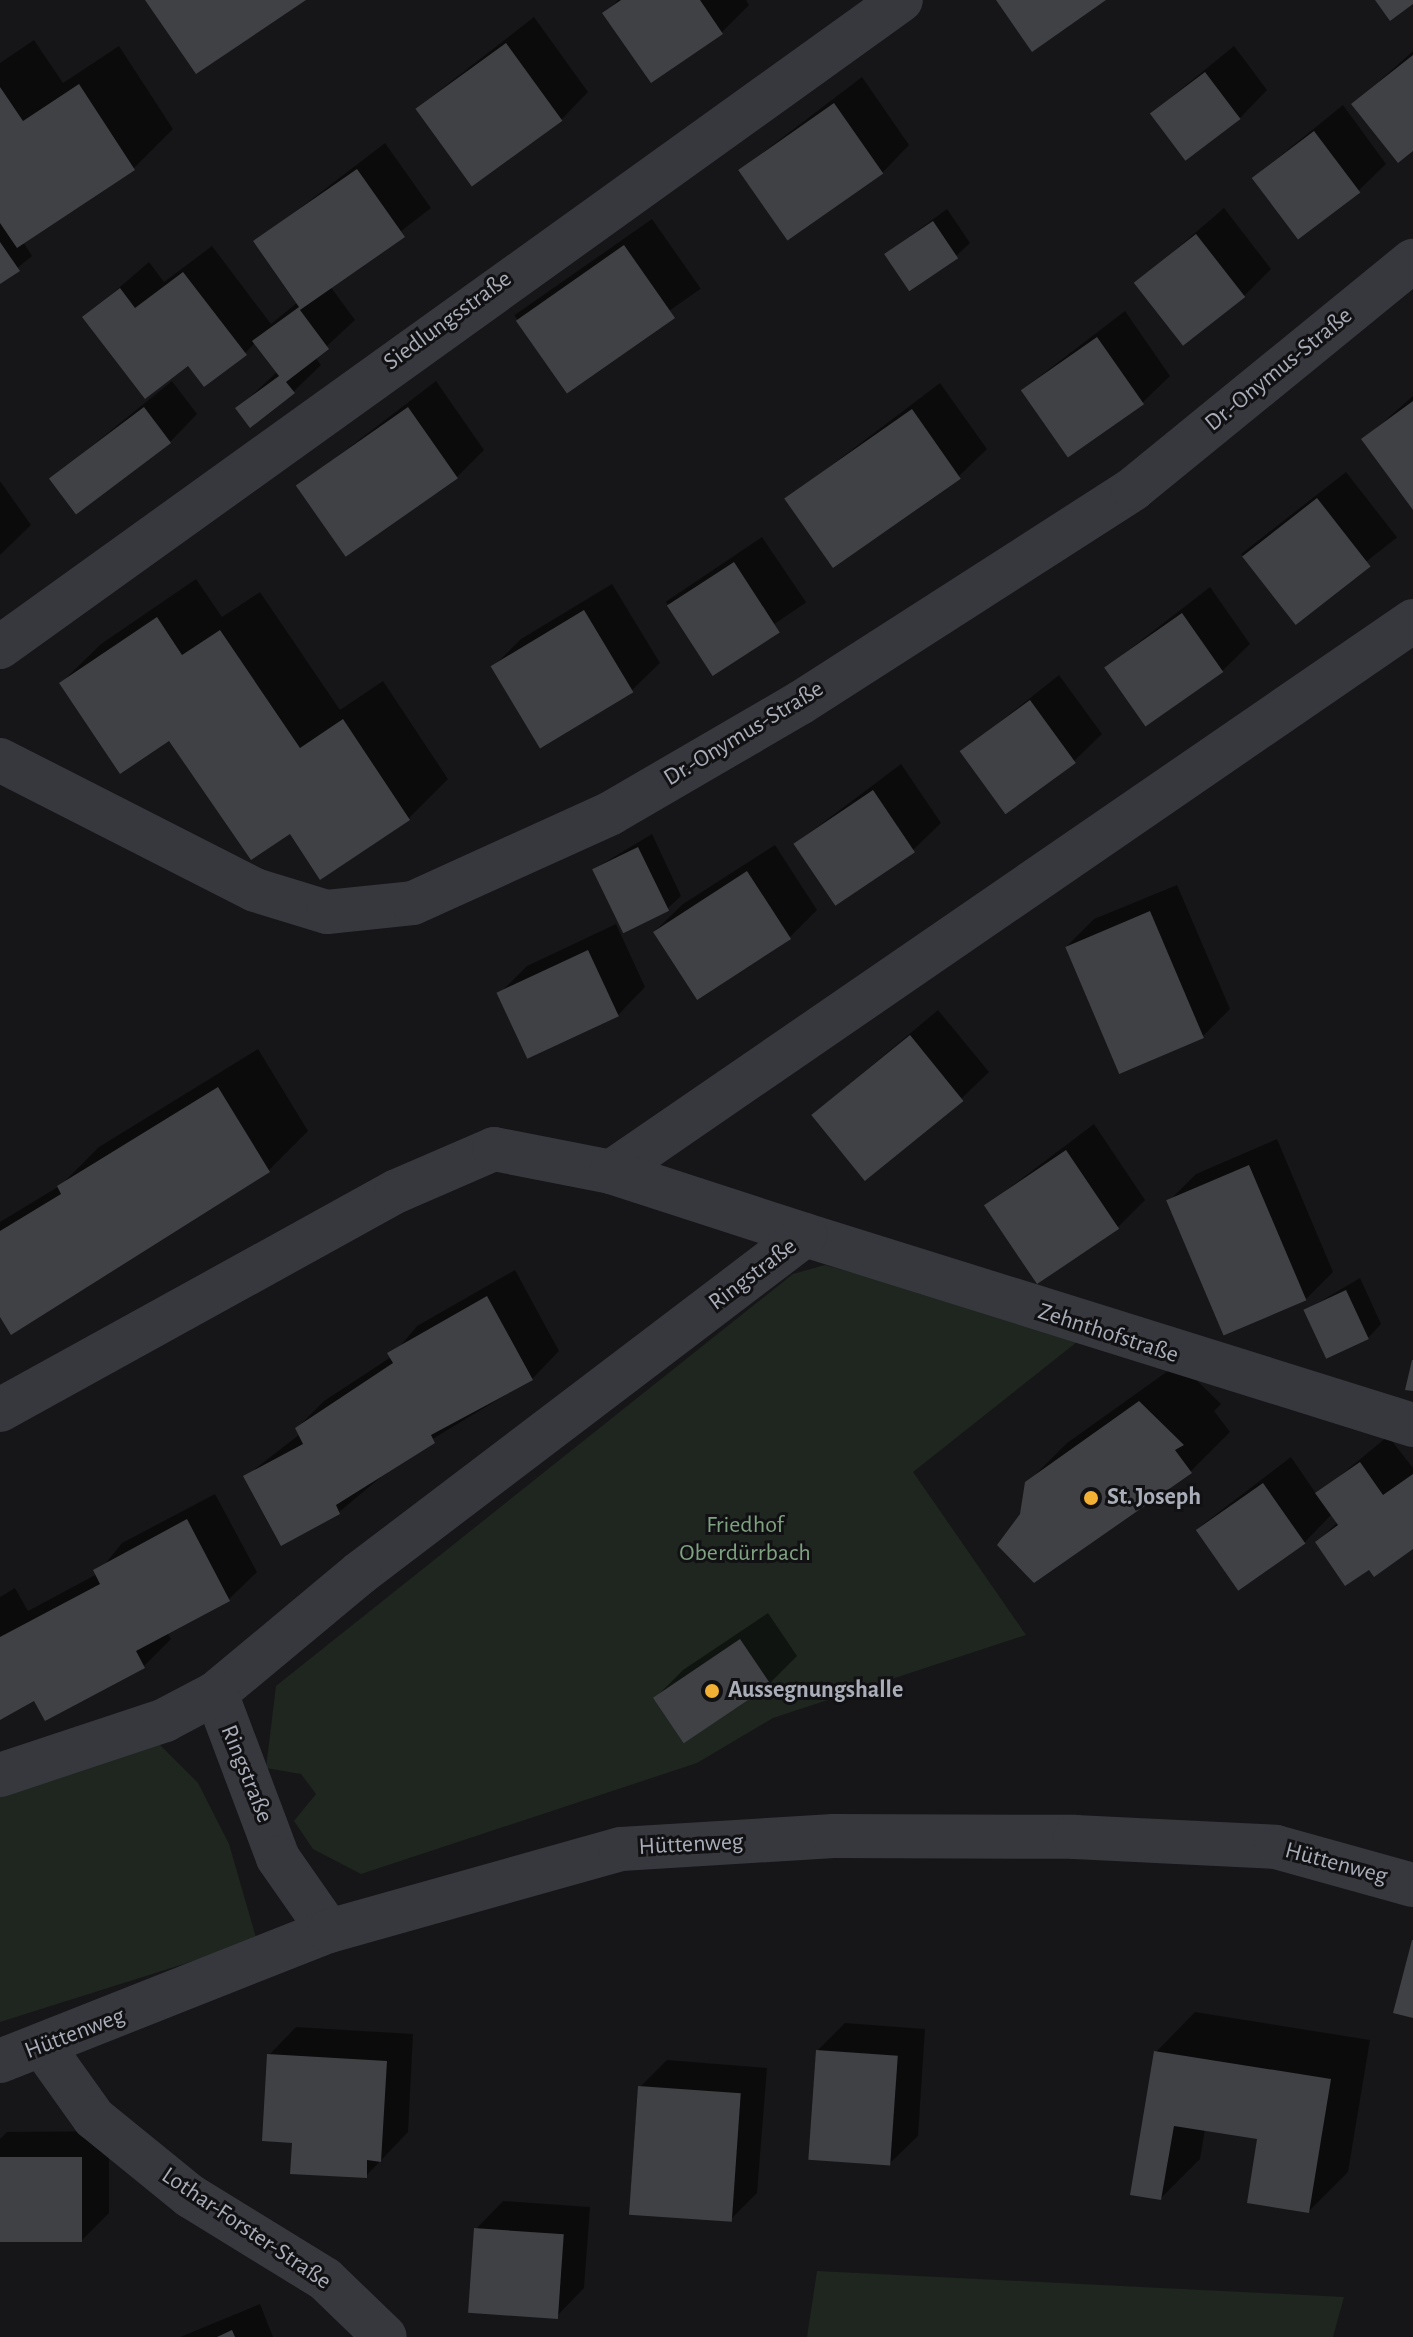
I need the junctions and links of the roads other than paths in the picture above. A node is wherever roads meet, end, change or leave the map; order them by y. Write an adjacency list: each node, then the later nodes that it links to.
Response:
1 (901, 0): 4 (street, Siedlungsstraße)
2 (1413, 261): 5 (street, Dr.-Onymus-Straße)
3 (1413, 621): 6 (street)
4 (0, 647)
5 (3, 765)
6 (611, 1172): 7 (street, Ringstraße); 8 (street, Ringstraße)
7 (805, 1235): 9 (street, Zehnthofstraße); 10 (street, Ringstraße)
8 (0, 1410)
9 (1413, 1425)
10 (216, 1693): 11 (street); 13 (street, Ringstraße)
11 (0, 1775)
12 (1413, 1885): 13 (street, Hüttenweg)
13 (329, 1931): 14 (street, Hüttenweg)
14 (44, 2048): 15 (street, Hüttenweg); 16 (street, Lothar-Forster-Straße)
15 (0, 2061)
16 (385, 2337)

